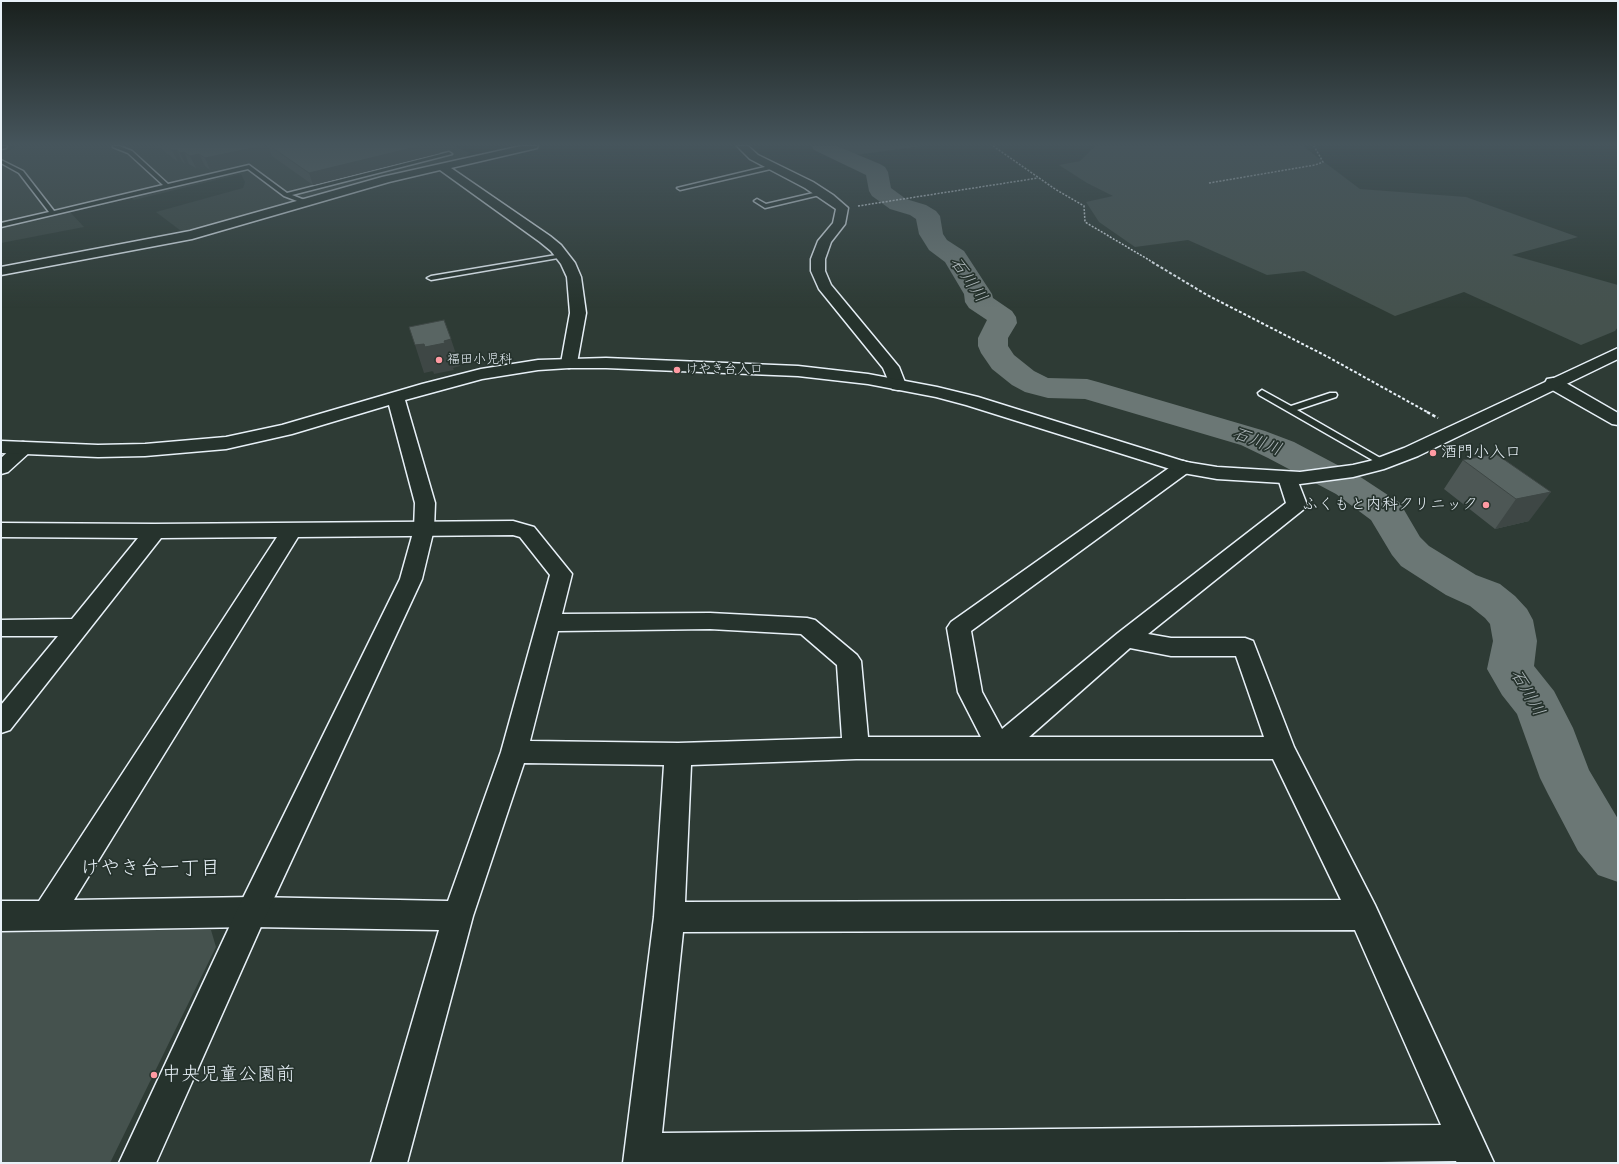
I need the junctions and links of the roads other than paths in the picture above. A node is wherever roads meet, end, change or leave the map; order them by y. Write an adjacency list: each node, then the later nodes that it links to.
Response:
1 (43, 200): 10 (lane)
2 (104, 200): 10 (lane)
3 (300, 200): 9 (lane)
4 (311, 200): 9 (street)
5 (490, 200): 12 (street)
6 (790, 200): 8 (lane)
7 (832, 200): 18 (street)
8 (757, 201)
9 (305, 202): 13 (street)
10 (52, 212): 11 (lane)
11 (1, 224)
12 (562, 256): 14 (lane); 16 (street)
13 (1, 271)
14 (431, 278)
15 (1618, 353): 17 (street)
16 (569, 363): 18 (street); 21 (street)
17 (1553, 383): 23 (street); 26 (street)
18 (898, 385): 27 (street)
19 (1262, 393): 22 (lane)
20 (1333, 395): 22 (lane)
21 (396, 398): 25 (street); 30 (street)
22 (1290, 409): 26 (lane)
23 (1618, 420)
24 (1, 447): 25 (street)
25 (23, 448): 28 (street)
26 (1384, 463): 29 (street)
27 (1183, 467): 29 (street); 39 (street)
28 (1, 468)
29 (1294, 478): 37 (street)
30 (424, 529): 33 (street); 34 (street); 44 (street)
31 (1, 530): 32 (street)
32 (155, 531): 33 (street); 36 (street)
33 (291, 531): 47 (street)
34 (549, 623): 40 (street); 42 (street)
35 (1, 628): 36 (street)
36 (79, 628): 38 (street)
37 (1126, 639): 39 (street); 41 (street)
38 (1, 723)
39 (999, 747): 40 (street); 41 (street)
40 (856, 748): 43 (street)
41 (1281, 748): 45 (street)
42 (514, 752): 43 (street); 48 (street)
43 (678, 754): 49 (street)
44 (252, 912): 47 (street); 48 (street); 52 (street)
45 (1364, 915): 49 (street); 50 (street)
46 (1, 916): 47 (street)
47 (47, 916)
48 (458, 916): 53 (street)
49 (669, 917): 51 (street)
50 (1471, 1153): 51 (street)
51 (642, 1158)
52 (137, 1163)
53 (389, 1163)

